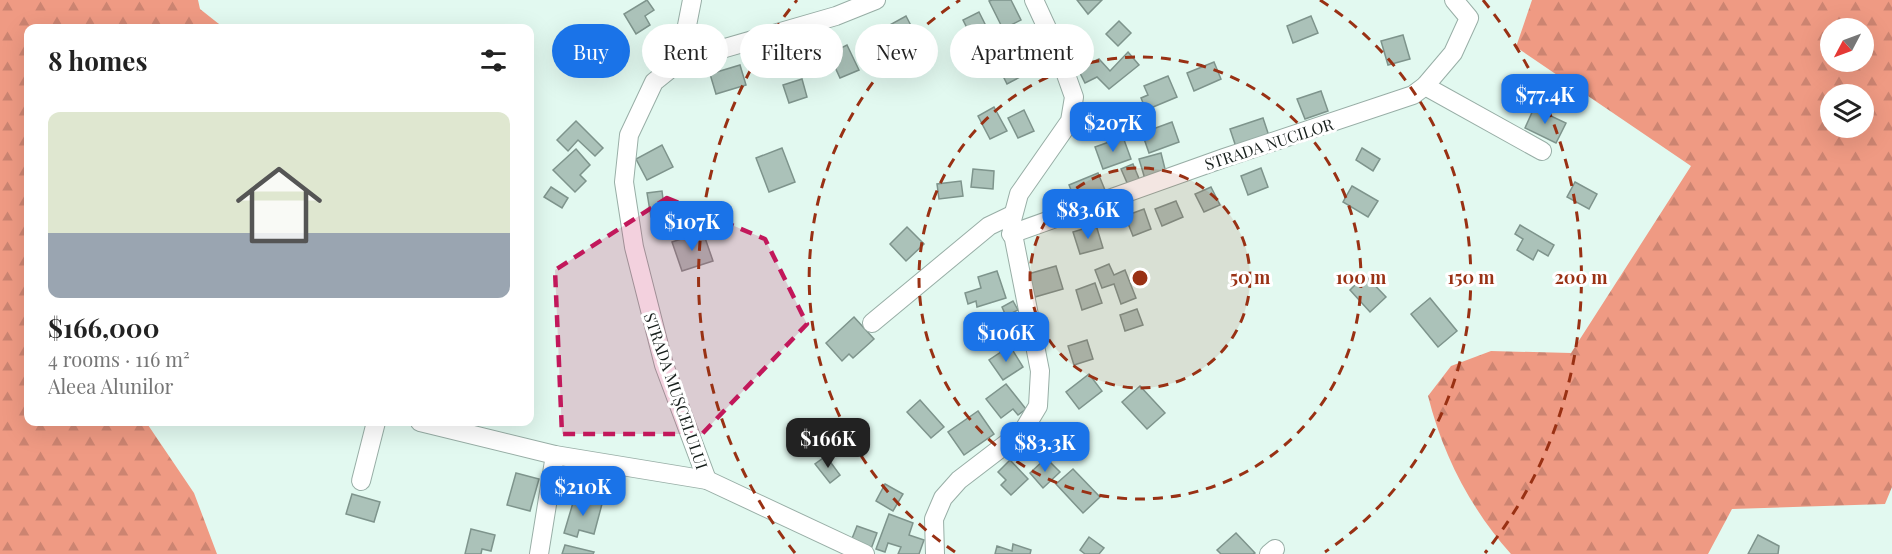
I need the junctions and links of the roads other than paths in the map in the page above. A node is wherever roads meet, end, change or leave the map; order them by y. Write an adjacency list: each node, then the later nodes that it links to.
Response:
1 (692, 0): 5 (street)
2 (876, 0): 6 (street, STRADA MUȘCELULUI)
3 (1034, 0): 10 (street)
4 (1454, 0): 8 (street, STRADA NUCILOR)
5 (687, 24)
6 (728, 47)
7 (659, 78): 16 (street, STRADA MUȘCELULUI)
8 (1425, 86): 9 (street); 11 (street, STRADA NUCILOR)
9 (1542, 151)
10 (1012, 215): 11 (street); 12 (street)
11 (1011, 234): 20 (street)
12 (872, 323)
13 (375, 426): 17 (street)
14 (436, 426): 15 (street)
15 (555, 455): 16 (street); 18 (street)
16 (707, 480): 19 (street)
17 (361, 482)
18 (539, 554)
19 (865, 554)
20 (934, 554)

